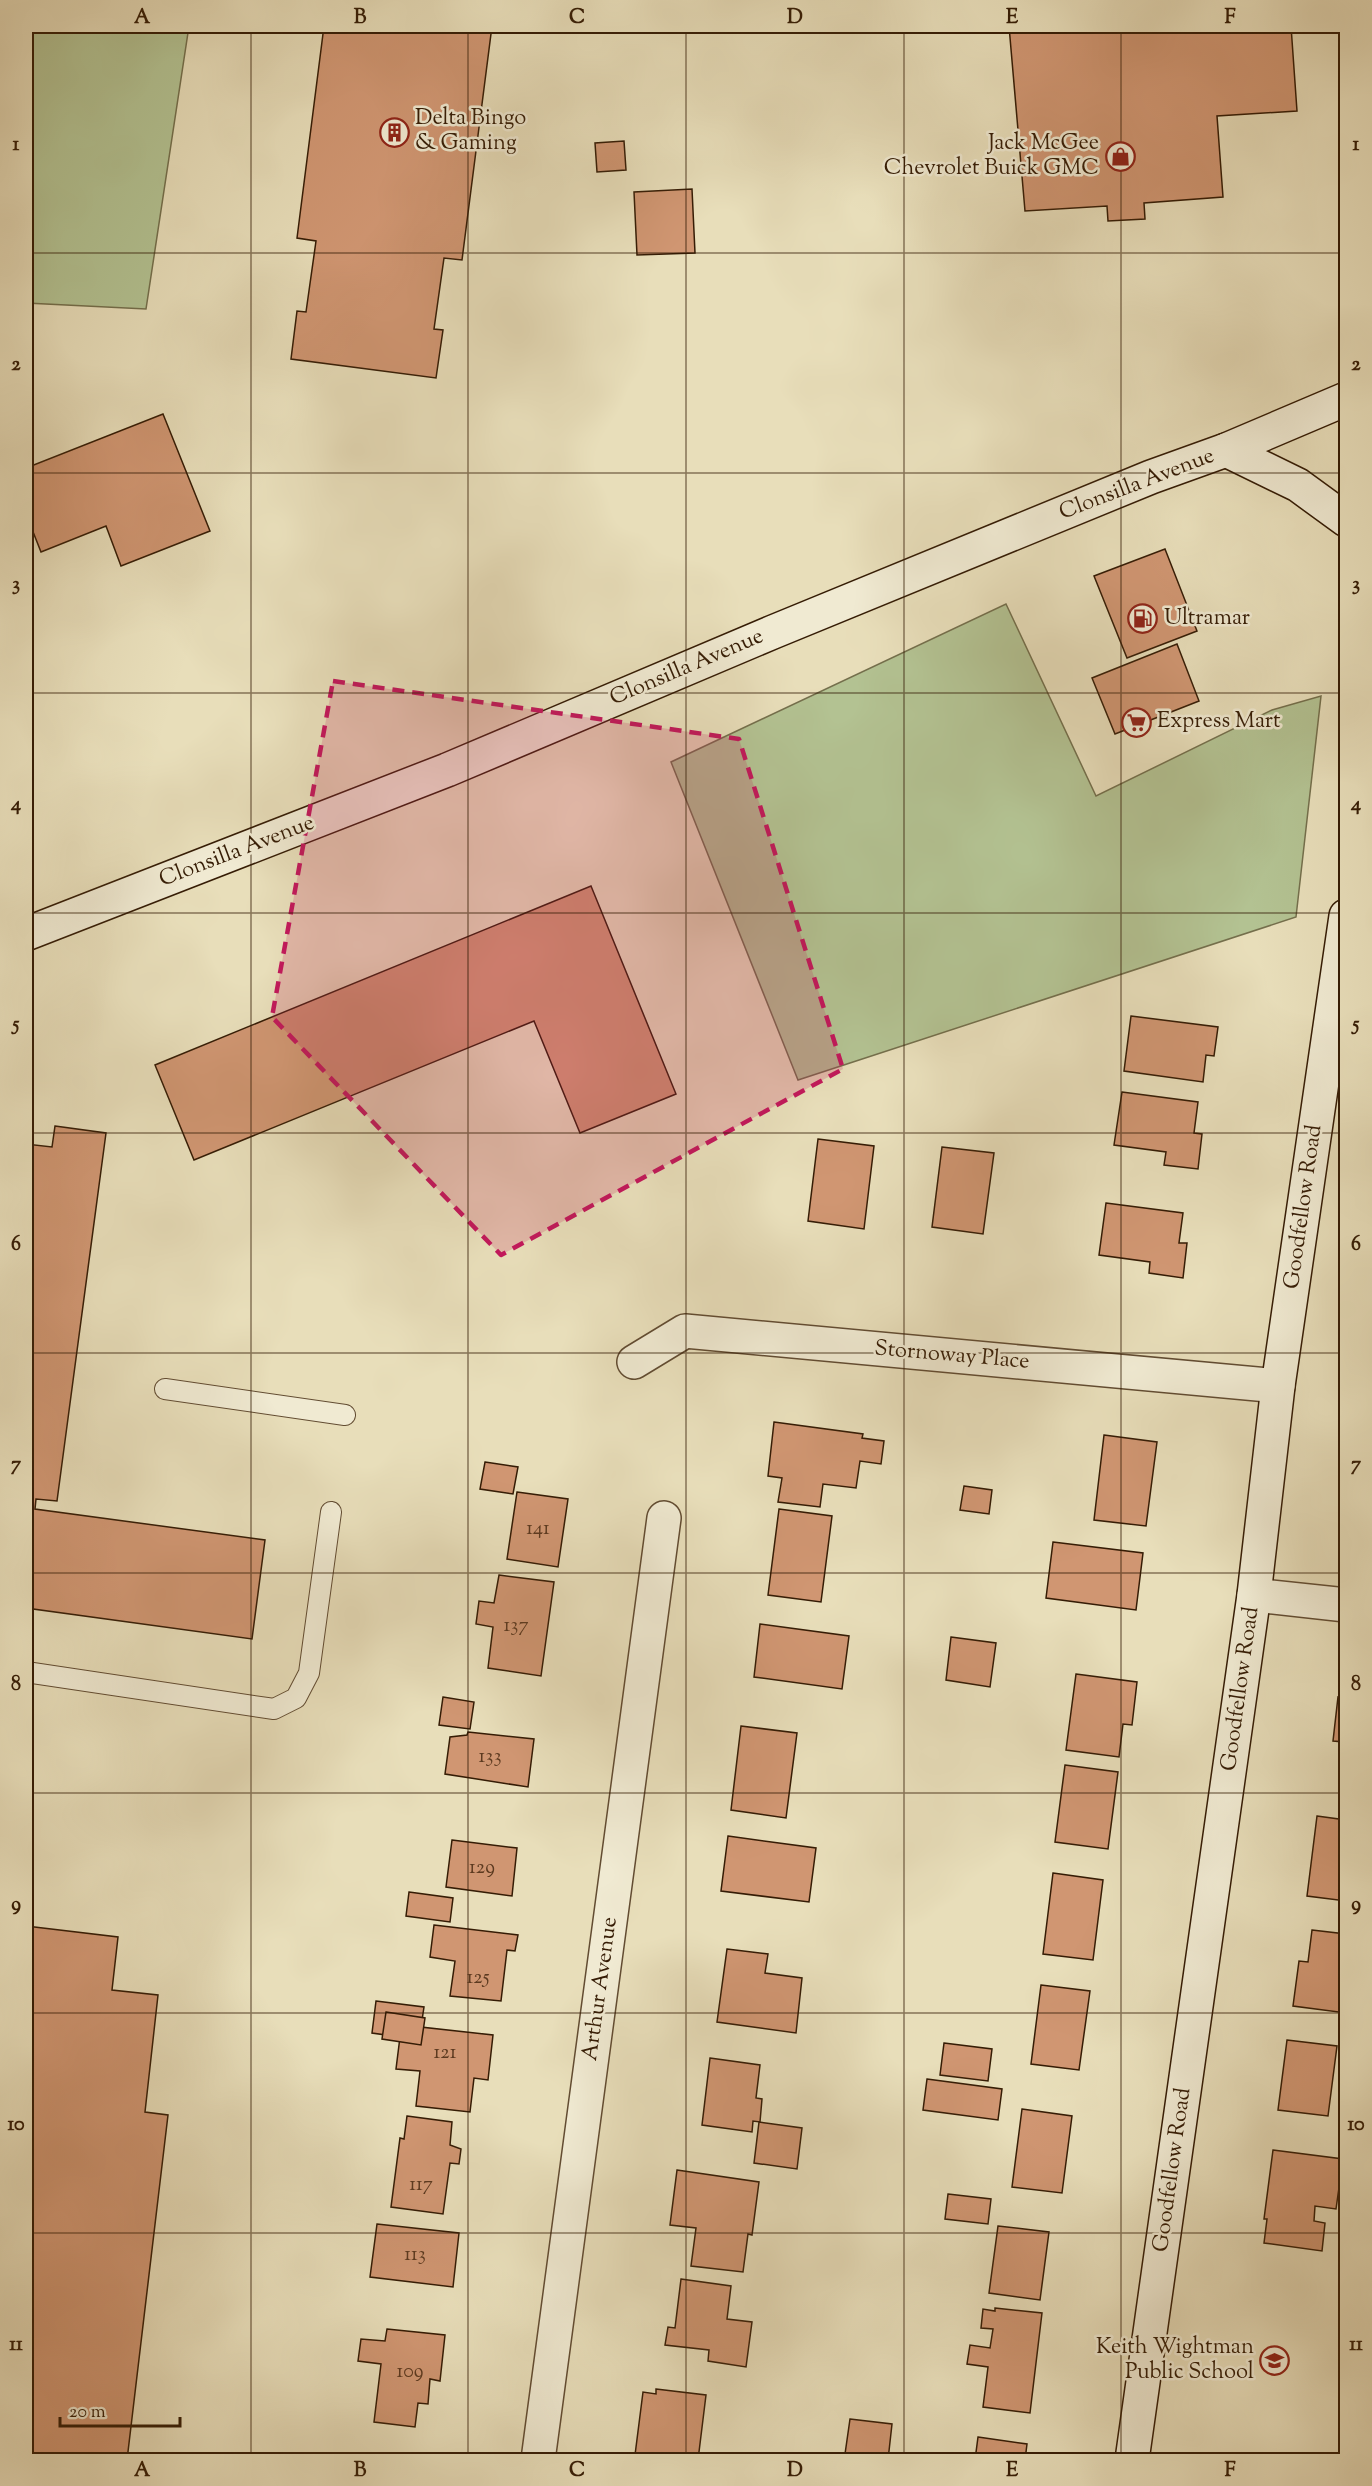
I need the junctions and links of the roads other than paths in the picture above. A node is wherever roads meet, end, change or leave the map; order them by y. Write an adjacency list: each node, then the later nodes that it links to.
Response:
1 (1347, 399): 2 (street, Clonsilla Avenue)
2 (1226, 450): 3 (street); 5 (street, Clonsilla Avenue)
3 (1347, 520)
4 (1347, 916): 7 (street, Goodfellow Road)
5 (26, 934)
6 (634, 1362): 7 (street, Stornoway Place)
7 (1278, 1386): 12 (street, Goodfellow Road)
8 (165, 1389): 9 (lane)
9 (345, 1415)
10 (331, 1512): 14 (lane)
11 (663, 1518): 15 (street, Arthur Avenue)
12 (1254, 1595): 13 (street); 16 (street, Goodfellow Road)
13 (1347, 1605)
14 (26, 1672)
15 (538, 2460)
16 (1132, 2460)

